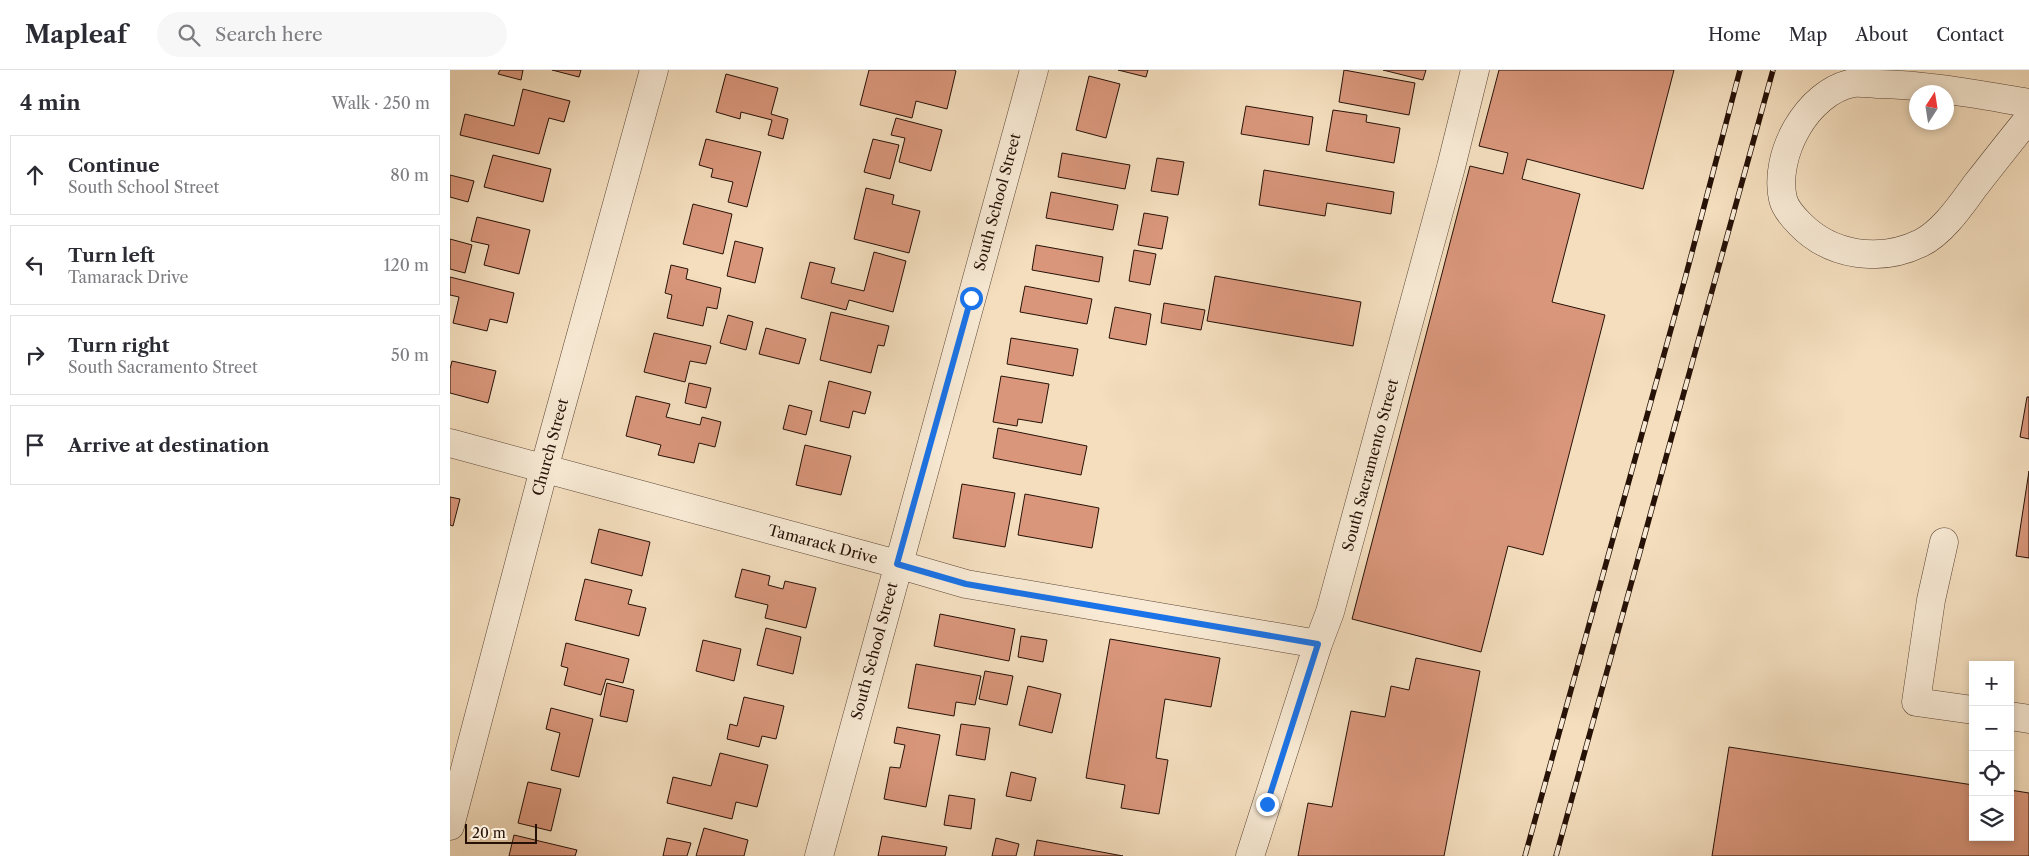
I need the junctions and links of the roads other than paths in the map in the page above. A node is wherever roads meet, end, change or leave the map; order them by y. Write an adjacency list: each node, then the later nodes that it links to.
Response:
1 (654, 70): 7 (street, Church Street)
2 (1034, 70): 9 (street, South School Street)
3 (1475, 70): 10 (street, South Sacramento Street)
4 (2029, 103): 5 (street)
5 (2029, 118)
6 (450, 443): 7 (street, Tamarack Drive)
7 (544, 469): 9 (street, Tamarack Drive); 14 (street, Church Street)
8 (1944, 542): 11 (street)
9 (897, 564): 10 (street, Tamarack Drive); 15 (street, South School Street)
10 (1318, 644): 16 (street, South Sacramento Street)
11 (1969, 709)
12 (2014, 717): 13 (street)
13 (2029, 719)
14 (450, 826)
15 (819, 856)
16 (1250, 856)

